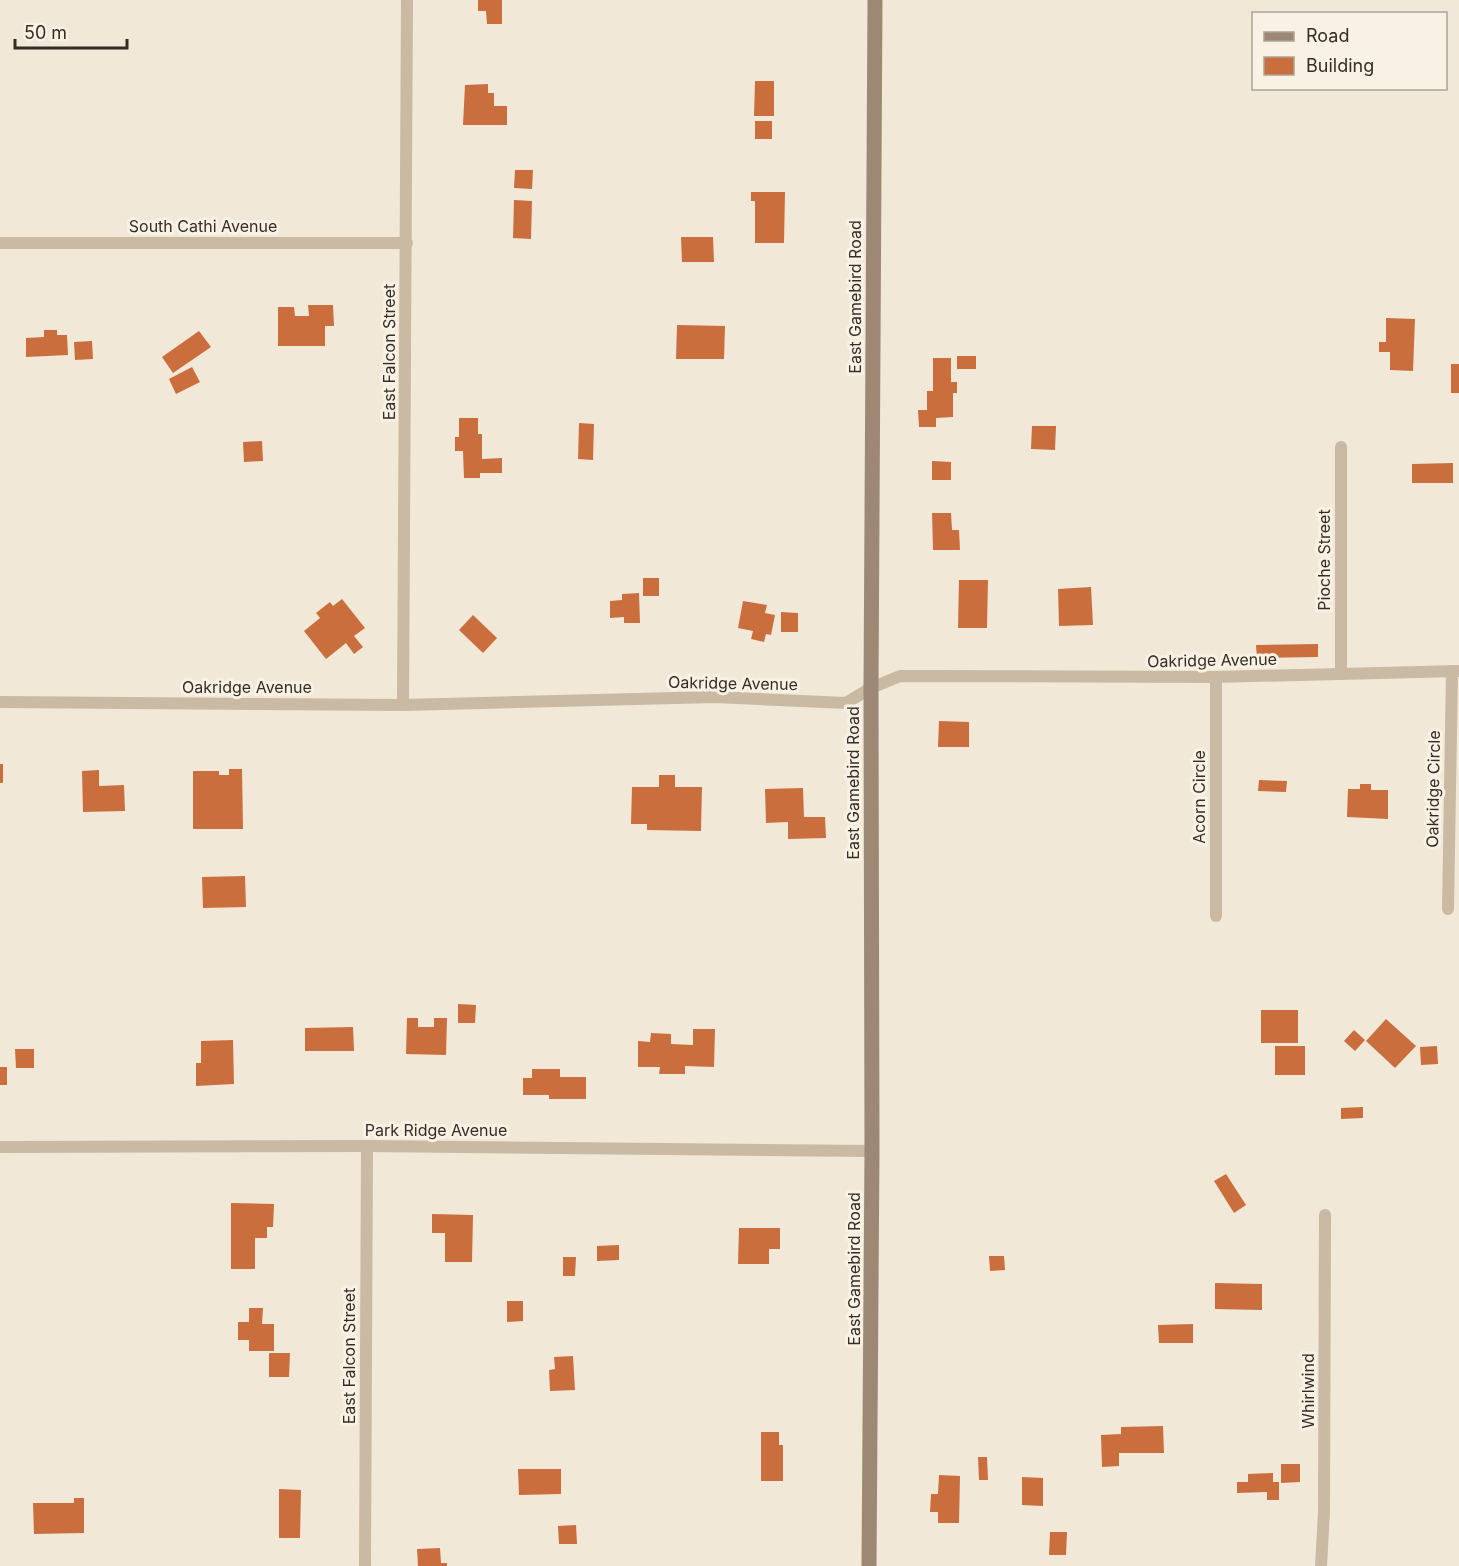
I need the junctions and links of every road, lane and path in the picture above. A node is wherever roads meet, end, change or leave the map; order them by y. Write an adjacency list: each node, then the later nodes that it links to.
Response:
1 (407, 0): 4 (street, East Falcon Street)
2 (875, 0): 9 (main road, East Gamebird Road)
3 (0, 243): 4 (street, South Cathi Avenue)
4 (406, 243): 11 (street, East Falcon Street)
5 (1341, 447): 7 (street, Pioche Street)
6 (1455, 671): 7 (street, Oakridge Avenue); 12 (street, Oakridge Circle)
7 (1341, 673): 8 (street, Oakridge Avenue)
8 (1216, 677): 9 (street, Oakridge Avenue); 13 (street, Acorn Circle)
9 (871, 688): 11 (street, Oakridge Avenue); 16 (main road, East Gamebird Road)
10 (0, 702): 11 (street, Oakridge Avenue)
11 (403, 705)
12 (1448, 909)
13 (1216, 916)
14 (367, 1146): 15 (street, Park Ridge Avenue); 16 (street, Park Ridge Avenue); 18 (street, East Falcon Street)
15 (0, 1147)
16 (872, 1151): 19 (main road, East Gamebird Road)
17 (1325, 1215): 20 (street, Whirlwind)
18 (365, 1566)
19 (869, 1566)
20 (1321, 1566)

